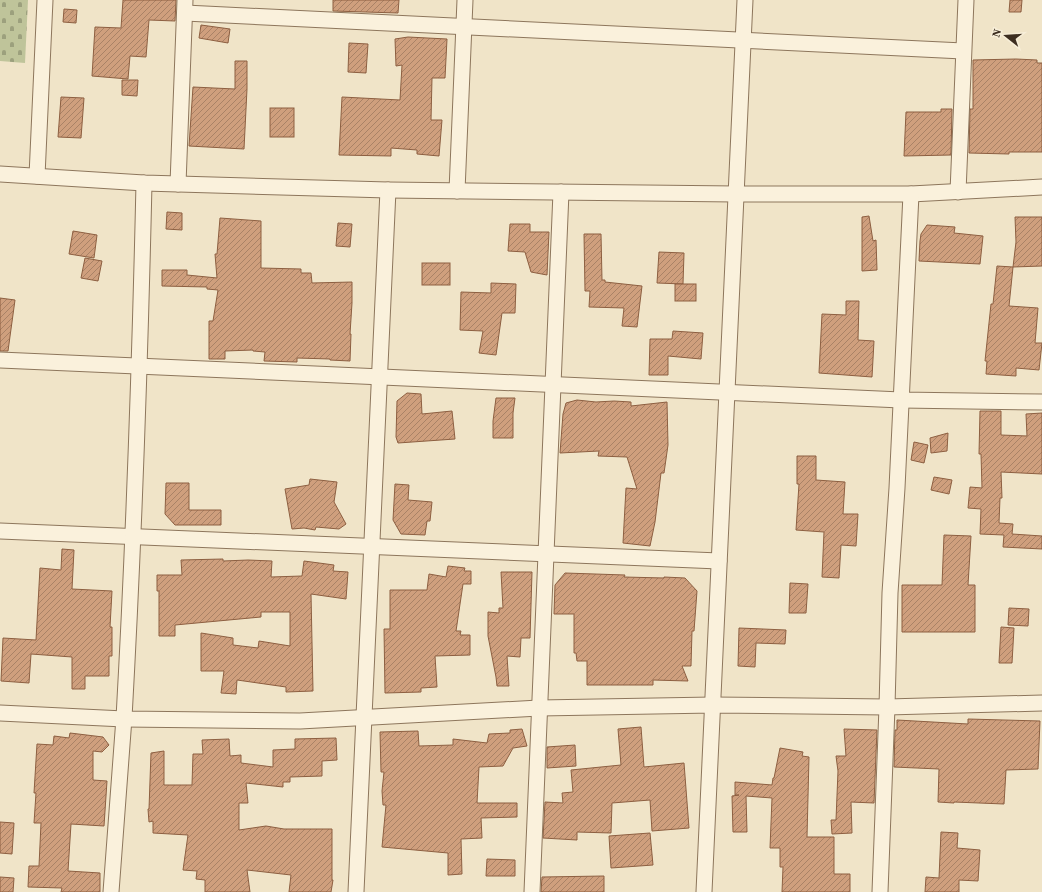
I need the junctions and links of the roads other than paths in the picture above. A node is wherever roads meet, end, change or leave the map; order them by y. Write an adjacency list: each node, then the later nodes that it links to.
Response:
1 (45, 0): 10 (street)
2 (465, 0): 6 (street)
3 (745, 0): 7 (street)
4 (966, 0): 8 (street)
5 (185, 6): 6 (street); 12 (street)
6 (464, 26): 7 (street); 15 (street)
7 (743, 40): 8 (street); 18 (street)
8 (963, 51): 17 (street)
9 (0, 174): 10 (street)
10 (37, 176): 11 (street)
11 (144, 183): 12 (street); 21 (street)
12 (178, 184): 14 (street)
13 (1042, 187): 17 (street)
14 (388, 190): 15 (street); 22 (street)
15 (457, 191): 16 (street)
16 (561, 192): 18 (street); 23 (street)
17 (958, 192): 19 (street)
18 (736, 194): 19 (street); 24 (street)
19 (911, 194): 25 (street)
20 (0, 360): 21 (street)
21 (140, 367): 22 (street); 28 (street)
22 (379, 377): 23 (street); 29 (street)
23 (553, 385): 24 (street); 30 (street)
24 (727, 393): 25 (street); 31 (street)
25 (901, 400): 26 (street); 34 (street)
26 (1042, 402)
27 (0, 531): 28 (street)
28 (132, 537): 29 (street); 38 (street)
29 (372, 547): 30 (street); 37 (street)
30 (546, 554): 31 (street); 35 (street)
31 (719, 561): 33 (street)
32 (1042, 703): 34 (street)
33 (713, 705): 34 (street); 35 (street); 42 (street)
34 (887, 707): 43 (street)
35 (539, 708): 37 (street); 41 (street)
36 (0, 713): 38 (street)
37 (364, 718): 38 (street); 40 (street)
38 (124, 719): 39 (street)
39 (111, 892)
40 (356, 892)
41 (532, 892)
42 (704, 892)
43 (880, 892)

